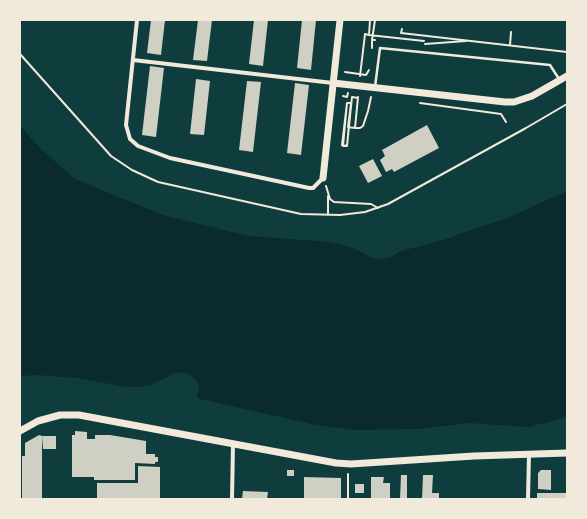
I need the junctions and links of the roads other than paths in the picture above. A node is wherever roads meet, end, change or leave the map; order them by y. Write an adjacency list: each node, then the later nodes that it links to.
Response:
1 (137, 20): 3 (street)
2 (340, 20): 6 (street)
3 (133, 60): 6 (street); 8 (street)
4 (567, 76): 5 (street)
5 (559, 80): 7 (street); 7 (lane)
6 (333, 83): 7 (street); 8 (street)
7 (375, 87)
8 (323, 178)
9 (20, 431): 10 (street)
10 (233, 444): 12 (street); 13 (street)
11 (567, 453): 12 (street)
12 (528, 454): 14 (street)
13 (232, 499)
14 (528, 499)

